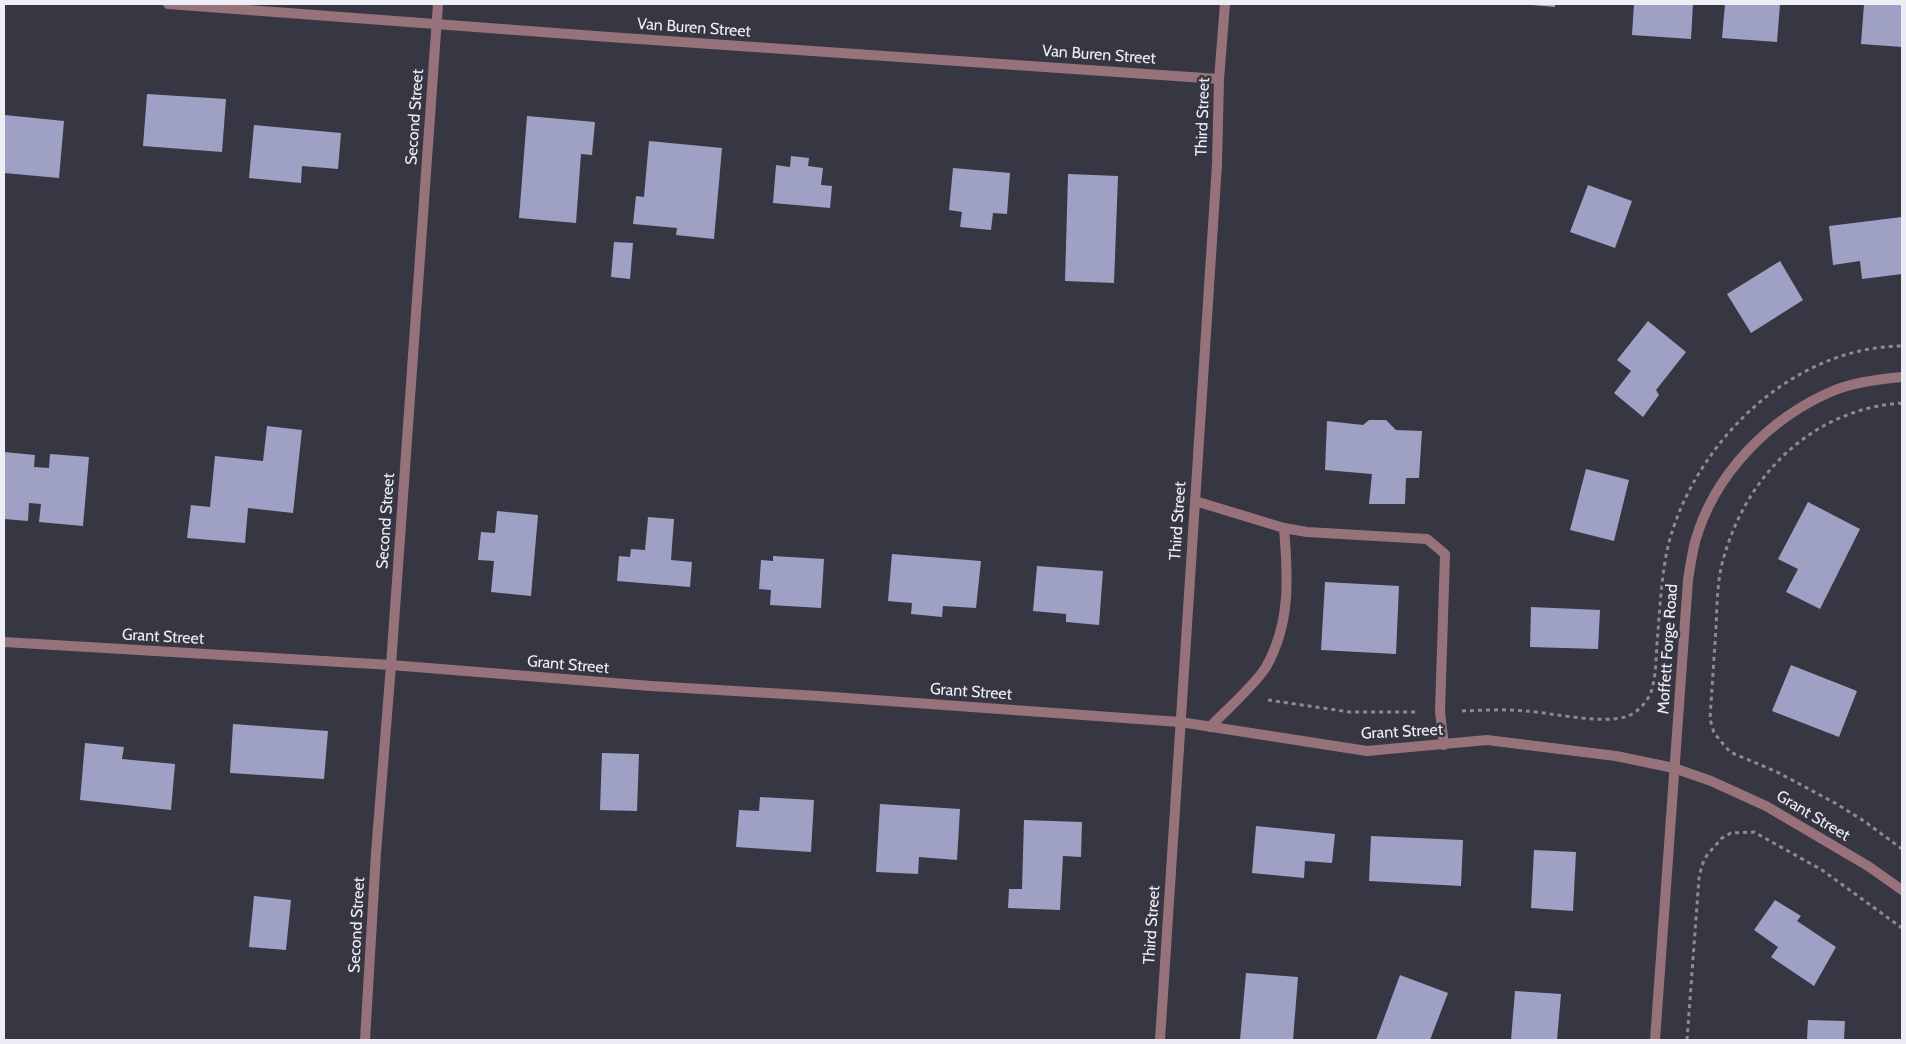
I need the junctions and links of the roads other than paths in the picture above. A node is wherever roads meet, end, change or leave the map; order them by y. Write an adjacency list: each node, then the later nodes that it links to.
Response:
1 (168, 4): 4 (street, Van Buren Street)
2 (438, 4): 4 (street, Second Street)
3 (1225, 4): 5 (street, Third Street)
4 (437, 24): 5 (street, Van Buren Street); 10 (street, Second Street)
5 (1219, 79): 7 (street, Third Street)
6 (1902, 377): 14 (street, Moffett Forge Road)
7 (1195, 501): 8 (street); 11 (street, Third Street)
8 (1284, 528): 12 (street); 13 (street)
9 (4, 642): 10 (street, Grant Street)
10 (391, 666): 11 (street, Grant Street); 16 (street, Second Street)
11 (1180, 722): 12 (street, Grant Street); 17 (street, Third Street)
12 (1210, 726): 13 (street, Grant Street)
13 (1444, 745): 14 (street, Grant Street)
14 (1674, 768): 15 (street, Grant Street); 18 (street, Moffett Forge Road)
15 (1902, 890)
16 (365, 1040)
17 (1160, 1040)
18 (1655, 1040)

